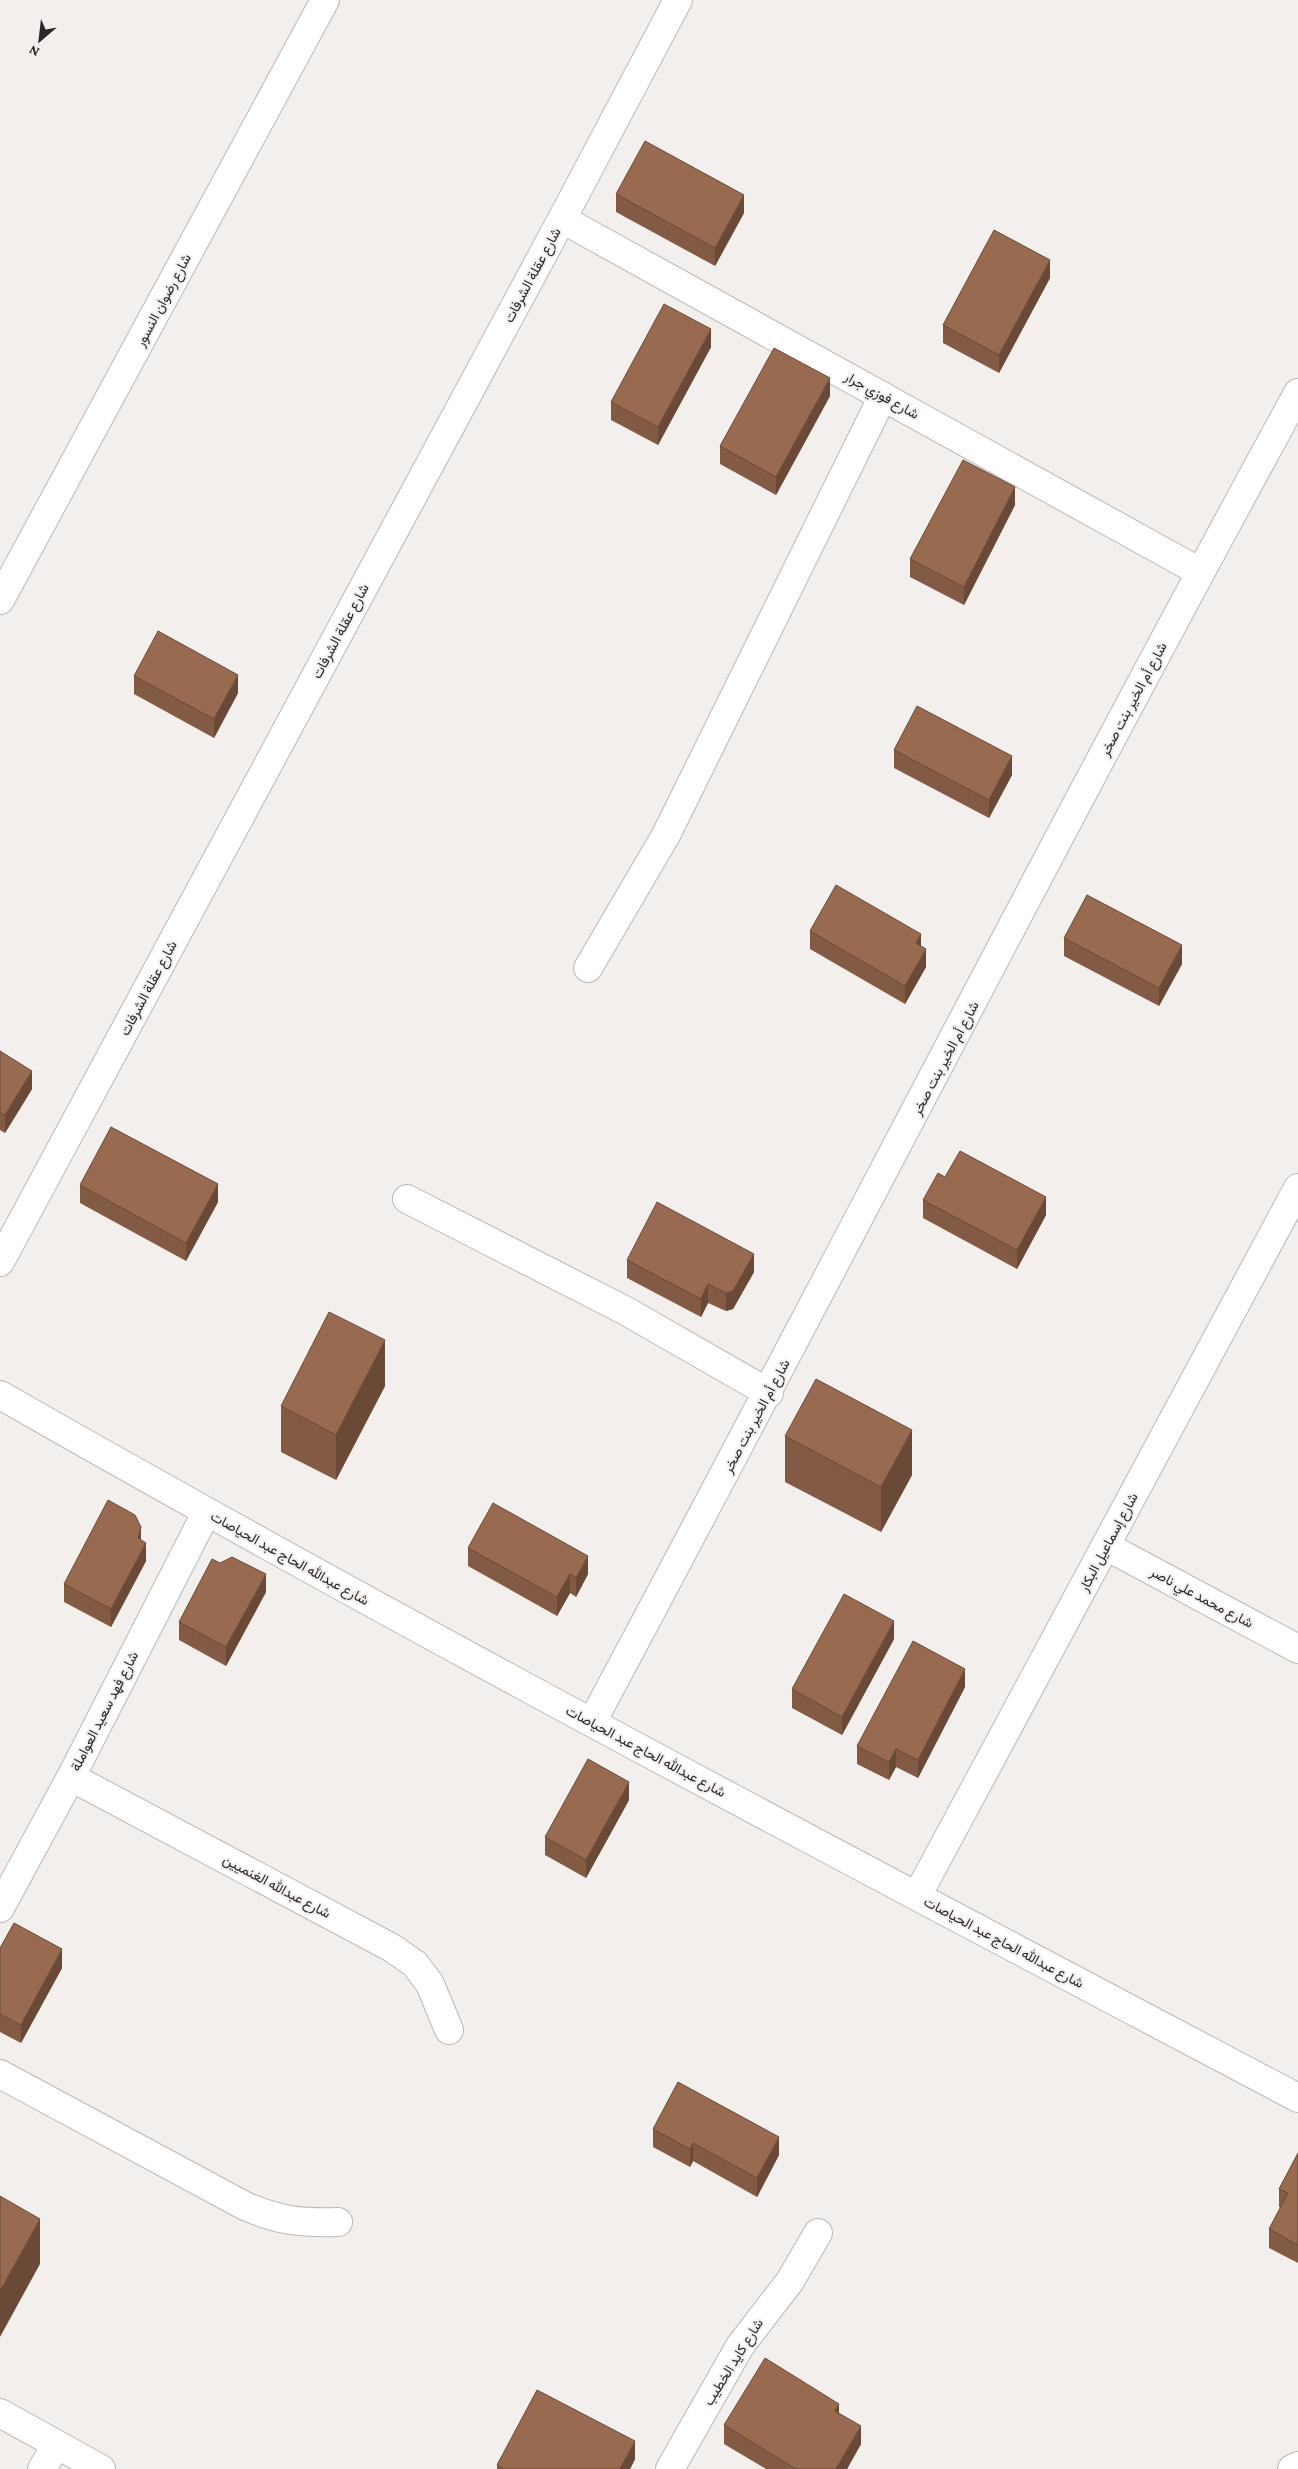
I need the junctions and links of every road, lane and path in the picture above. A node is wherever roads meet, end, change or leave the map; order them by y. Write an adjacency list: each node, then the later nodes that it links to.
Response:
1 (325, 0): 7 (street, شارع رضوان النسور)
2 (678, 0): 3 (street, شارع عقلة الشرفات)
3 (562, 219): 5 (street, شارع فوزي جرار); 11 (street, شارع عقلة الشرفات)
4 (1298, 393): 6 (street, شارع أم الخير بنت صخر)
5 (883, 396): 6 (street, شارع فوزي جرار); 8 (street)
6 (1200, 572): 12 (street, شارع أم الخير بنت صخر)
7 (0, 600)
8 (588, 968)
9 (1298, 1188): 15 (street, شارع إسماعيل البكار)
10 (407, 1199): 12 (street)
11 (0, 1262)
12 (769, 1392): 17 (street, شارع أم الخير بنت صخر)
13 (0, 1395): 14 (street, شارع عبدالله الحاج عبد الحياصات)
14 (206, 1513): 17 (street, شارع عبدالله الحاج عبد الحياصات); 18 (street, شارع فهد سعيد العواملة)
15 (1106, 1546): 16 (street, شارع محمد علي ناصر); 19 (street, شارع إسماعيل البكار)
16 (1298, 1649)
17 (592, 1722): 19 (street, شارع عبدالله الحاج عبد الحياصات)
18 (71, 1777): 20 (street, شارع فهد سعيد العواملة); 21 (street, شارع عبدالله الغنميين)
19 (916, 1896): 23 (street, شارع عبدالله الحاج عبد الحياصات)
20 (0, 1908)
21 (450, 2030)
22 (0, 2074): 24 (street)
23 (1298, 2098)
24 (338, 2222)
25 (818, 2233): 31 (street, شارع كايد الخطيب)
26 (0, 2413): 27 (street)
27 (56, 2445): 29 (street); 30 (street)
28 (1298, 2466): 32 (street)
29 (42, 2469)
30 (101, 2469)
31 (670, 2469)
32 (1292, 2469)

